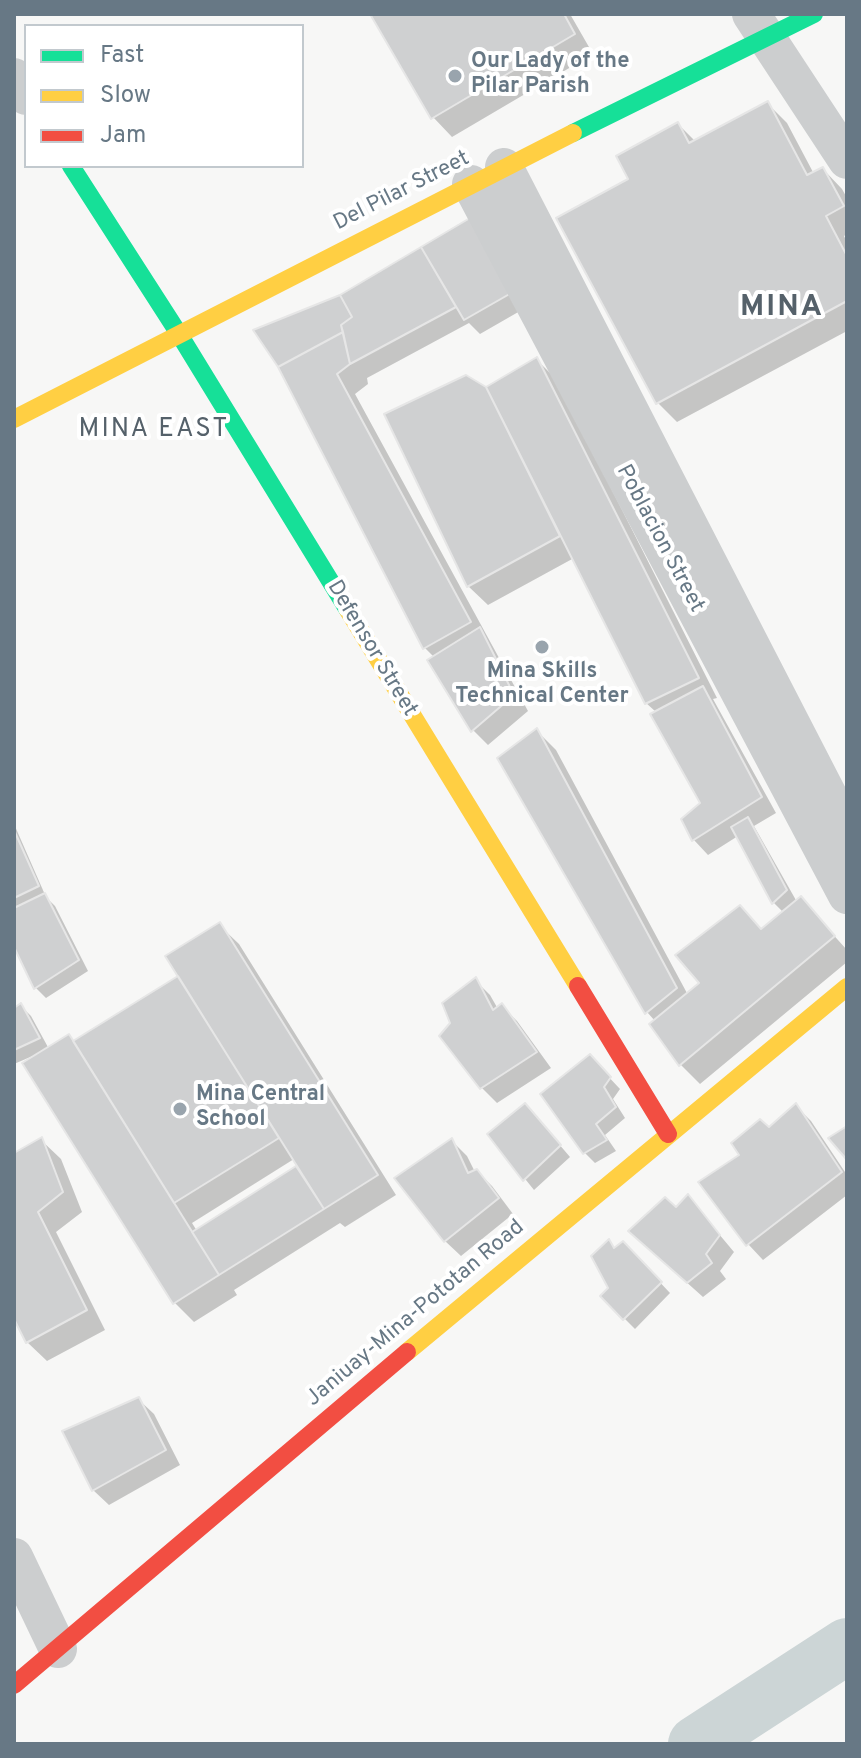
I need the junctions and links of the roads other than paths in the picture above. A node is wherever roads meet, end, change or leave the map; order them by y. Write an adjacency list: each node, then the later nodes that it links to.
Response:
1 (814, 14): 2 (street, Del Pilar Street)
2 (758, 26): 3 (street); 5 (street, Del Pilar Street)
3 (847, 160)
4 (72, 168): 6 (street, Defensor Street)
5 (488, 175): 6 (street, Del Pilar Street); 8 (street, Poblacion Street); 9 (street, Poblacion Street)
6 (179, 334): 7 (street, Del Pilar Street); 11 (street, Defensor Street)
7 (14, 419)
8 (847, 832)
9 (847, 895)
10 (847, 987): 11 (street, Janiuay-Mina-Pototan Road)
11 (668, 1134): 13 (street, Janiuay-Mina-Pototan Road)
12 (14, 1557): 13 (street)
13 (58, 1649): 14 (street, Janiuay-Mina-Pototan Road)
14 (16, 1683)

